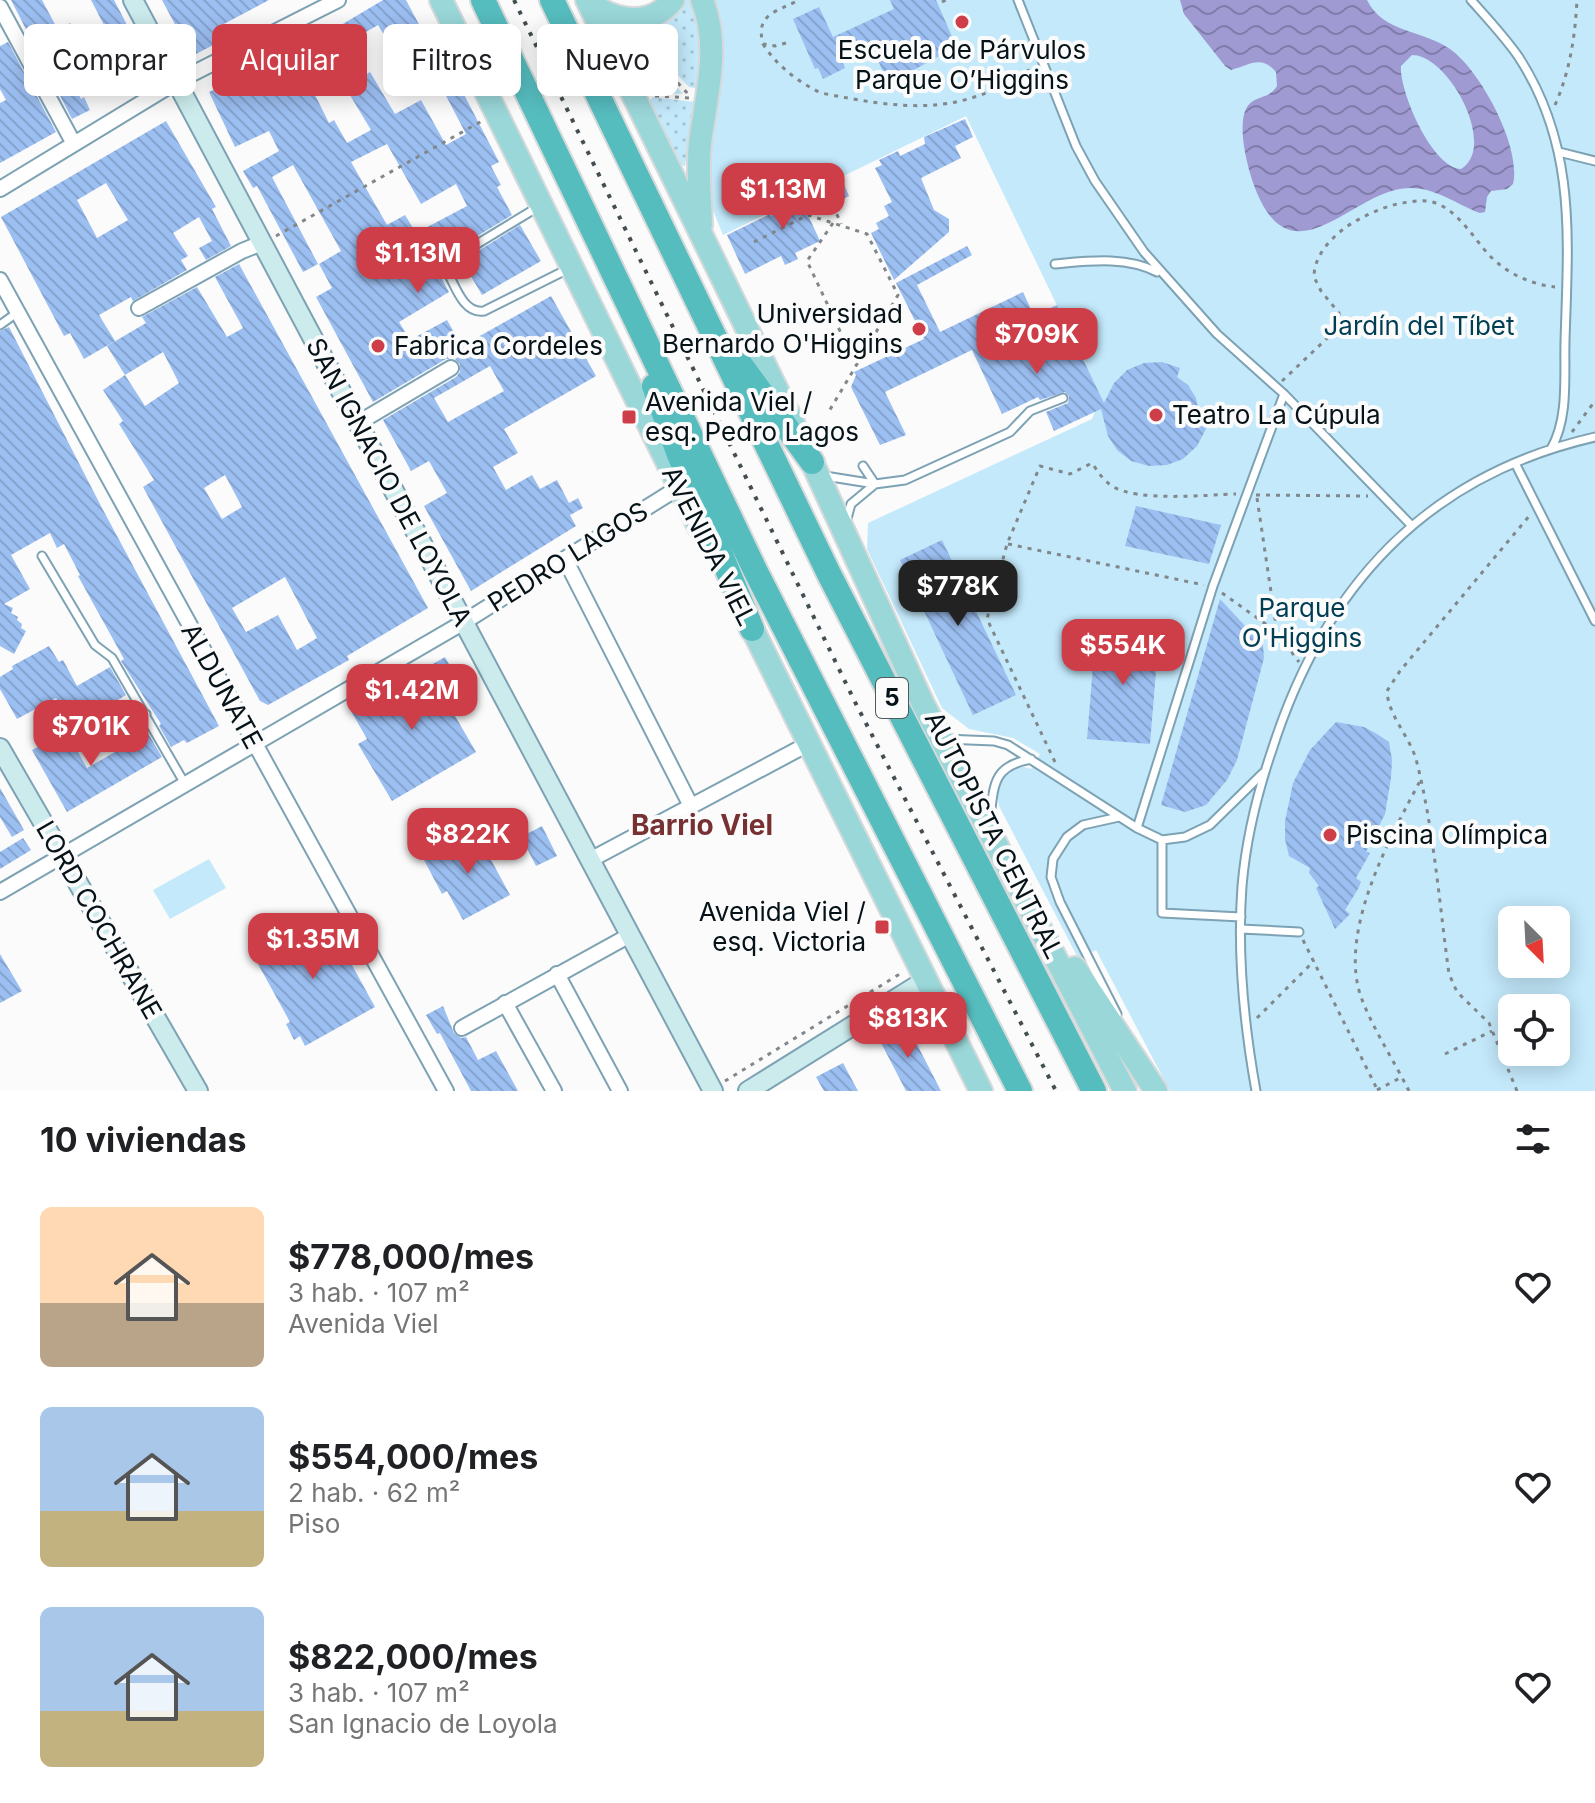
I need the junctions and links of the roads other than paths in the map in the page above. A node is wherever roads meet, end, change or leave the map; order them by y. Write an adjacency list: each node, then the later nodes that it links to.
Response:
1 (133, 0): 12 (street, SAN IGNACIO DE LOYOLA)
2 (338, 0): 13 (street)
3 (441, 0): 20 (main road, AVENIDA VIEL)
4 (483, 0): 28 (highway)
5 (552, 0): 27 (highway, AUTOPISTA CENTRAL / 5)
6 (588, 0): 7 (main road); 21 (main road)
7 (673, 0)
8 (702, 0): 21 (main road)
9 (1018, 0): 25 (lane)
10 (1471, 0): 17 (lane)
11 (0, 7): 16 (street)
12 (146, 24)
13 (196, 72)
14 (153, 96): 16 (street)
15 (183, 96): 22 (street, SAN IGNACIO DE LOYOLA)
16 (74, 144): 19 (street)
17 (1559, 152): 18 (lane); 37 (lane)
18 (1595, 161)
19 (0, 189)
20 (541, 205): 24 (main road, AVENIDA VIEL); 24 (lane)
21 (701, 234): 40 (main road)
22 (262, 243): 29 (street); 35 (street, SAN IGNACIO DE LOYOLA)
23 (1055, 264): 25 (lane)
24 (572, 267): 42 (main road, AVENIDA VIEL)
25 (1163, 275): 33 (lane)
26 (0, 280): 30 (street, ALDUNATE)
27 (696, 302): 40 (highway); 85 (highway, AUTOPISTA CENTRAL / 5)
28 (631, 307): 49 (highway); 84 (highway)
29 (139, 308)
30 (18, 312): 31 (lane); 52 (street, ALDUNATE)
31 (0, 325)
32 (451, 368): 35 (street)
33 (1284, 394): 43 (lane); 62 (lane)
34 (1063, 398): 41 (lane)
35 (358, 423): 48 (street, SAN IGNACIO DE LOYOLA)
36 (1595, 437): 37 (lane)
37 (1551, 449): 38 (lane)
38 (1515, 463): 43 (lane); 47 (lane)
39 (863, 466): 41 (lane)
40 (815, 468): 41 (lane); 44 (main road)
41 (875, 484): 44 (lane)
42 (678, 488): 46 (street, PEDRO LAGOS); 49 (main road, AVENIDA VIEL)
43 (1412, 526): 57 (lane)
44 (847, 538): 51 (main road)
45 (42, 556): 50 (lane)
46 (565, 559): 48 (street, PEDRO LAGOS); 59 (street)
47 (1595, 621)
48 (464, 622): 52 (street, PEDRO LAGOS); 65 (street, SAN IGNACIO DE LOYOLA)
49 (752, 629): 53 (main road, AVENIDA VIEL)
50 (146, 714): 54 (lane); 58 (lane)
51 (941, 739): 56 (lane); 61 (main road)
52 (254, 744): 58 (street, PEDRO LAGOS); 79 (street, ALDUNATE)
53 (808, 744): 59 (street); 73 (main road, AVENIDA VIEL)
54 (89, 746)
55 (0, 748): 64 (street, LORD COCHRANE)
56 (1031, 759): 60 (lane); 61 (lane)
57 (1265, 771): 63 (lane); 68 (lane)
58 (185, 784): 64 (street, PEDRO LAGOS)
59 (691, 806): 65 (street)
60 (1119, 817): 62 (lane); 76 (lane)
61 (989, 828): 67 (main road)
62 (1137, 828): 63 (lane)
63 (1162, 840): 68 (lane)
64 (61, 856): 66 (street, PEDRO LAGOS); 78 (street, LORD COCHRANE)
65 (590, 860): 71 (street, SAN IGNACIO DE LOYOLA)
66 (0, 892)
67 (1031, 910): 76 (main road); 86 (main road)
68 (1241, 917): 69 (lane)
69 (1241, 929): 70 (lane); 87 (lane)
70 (1299, 932)
71 (630, 935): 72 (street); 77 (street, SAN IGNACIO DE LOYOLA)
72 (557, 974): 74 (street); 81 (street)
73 (916, 975): 82 (street); 83 (main road, AVENIDA VIEL)
74 (505, 1003): 75 (street); 80 (street)
75 (462, 1028)
76 (1153, 1086)
77 (713, 1090)
78 (198, 1091)
79 (446, 1091)
80 (554, 1091)
81 (620, 1091)
82 (748, 1091)
83 (981, 1091)
84 (1020, 1091)
85 (1094, 1091)
86 (1125, 1091)
87 (1256, 1091)

